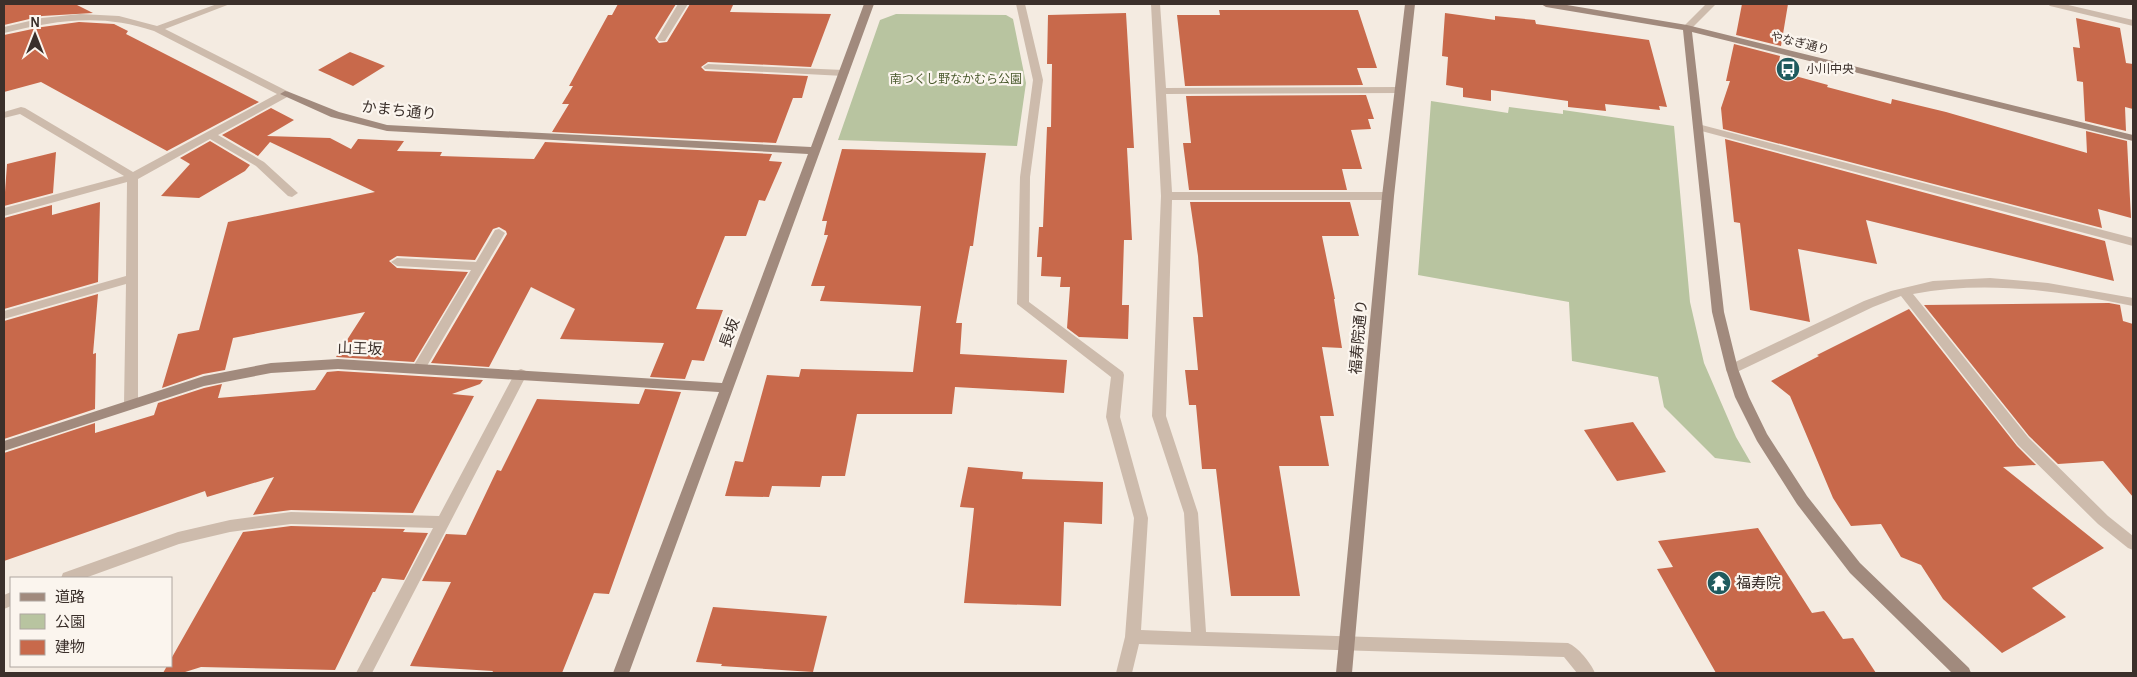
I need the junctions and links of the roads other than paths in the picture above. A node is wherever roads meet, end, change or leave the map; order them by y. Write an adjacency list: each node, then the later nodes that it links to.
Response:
1 (225, 4): 12 (street)
2 (683, 4): 14 (street)
3 (869, 4): 16 (street, 長坂)
4 (1020, 4): 47 (street)
5 (1156, 4): 18 (street)
6 (1410, 4): 17 (street, 福寿院通り)
7 (1546, 4): 11 (street, やなぎ通り)
8 (1711, 4): 11 (street)
9 (2053, 4): 10 (street)
10 (2133, 23)
11 (1687, 28): 21 (street); 23 (street, やなぎ通り)
12 (157, 29): 13 (street, かまち通り); 19 (street, かまち通り)
13 (4, 30)
14 (662, 39)
15 (708, 67): 16 (street)
16 (844, 73): 24 (street, 長坂)
17 (1400, 90): 18 (street); 28 (street, 福寿院通り)
18 (1160, 91): 27 (street)
19 (285, 94): 22 (street); 24 (street, かまち通り)
20 (4, 115): 25 (street)
21 (1698, 127): 31 (street); 39 (street)
22 (210, 135): 25 (street); 26 (street)
23 (2133, 138)
24 (815, 151): 41 (street, 長坂)
25 (134, 177): 29 (street); 34 (street)
26 (292, 193)
27 (1167, 196): 28 (street); 48 (street)
28 (1388, 196): 49 (street, 福寿院通り)
29 (4, 212)
30 (499, 233): 33 (street)
31 (2133, 242)
32 (397, 262): 33 (street)
33 (479, 266): 38 (street)
34 (133, 278): 37 (street); 42 (street)
35 (1904, 291): 36 (street); 39 (street); 45 (street)
36 (2133, 302)
37 (4, 315)
38 (419, 368): 40 (street, 山王坂); 42 (street, 山王坂)
39 (1732, 369): 55 (street)
40 (521, 374): 41 (street, 山王坂); 44 (street)
41 (727, 388): 51 (street, 長坂)
42 (131, 404): 43 (street, 山王坂)
43 (4, 446)
44 (443, 522): 46 (street); 50 (street)
45 (2133, 544)
46 (71, 577)
47 (1133, 637): 48 (street); 52 (street)
48 (1199, 639): 49 (street)
49 (1346, 644): 53 (street, 福寿院通り); 54 (street)
50 (364, 673)
51 (621, 673)
52 (1124, 673)
53 (1344, 673)
54 (1587, 673)
55 (1963, 673)

